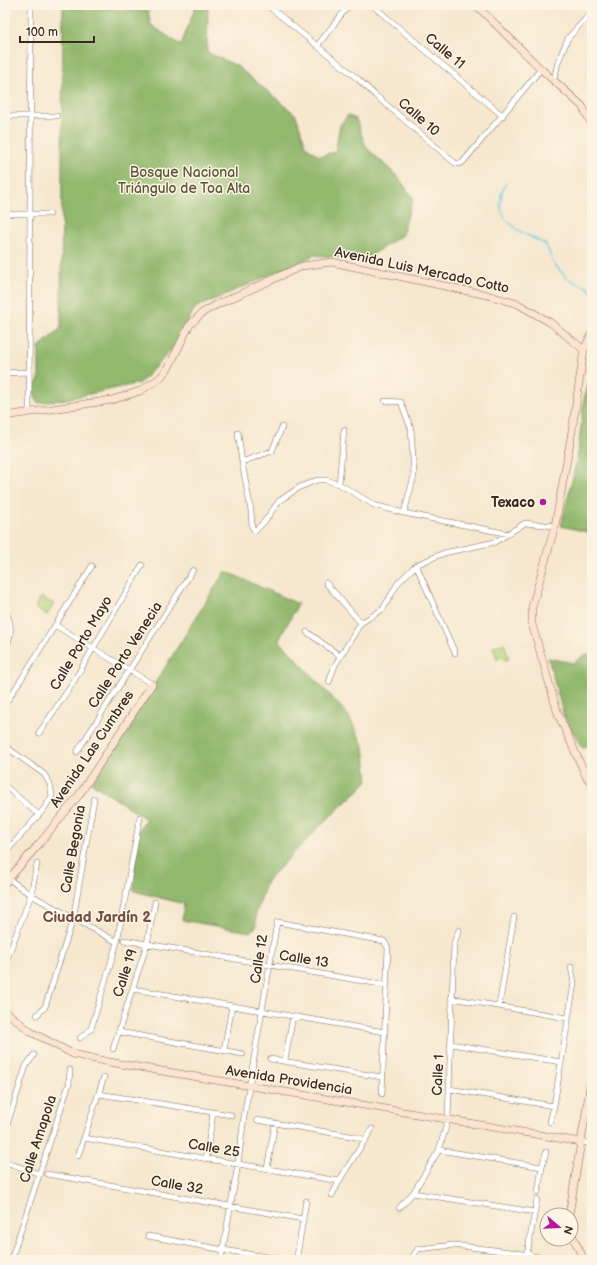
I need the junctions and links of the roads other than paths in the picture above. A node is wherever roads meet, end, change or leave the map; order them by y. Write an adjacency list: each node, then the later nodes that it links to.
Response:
1 (31, 5): 12 (street)
2 (267, 5): 9 (street, Calle 10)
3 (349, 5): 9 (street)
4 (372, 5): 15 (street, Calle 11)
5 (476, 5): 10 (street)
6 (589, 5): 7 (street)
7 (592, 8)
8 (592, 12): 11 (street)
9 (317, 46): 15 (street, Calle 10)
10 (541, 69): 11 (street); 15 (street, Calle 10)
11 (554, 80): 16 (street)
12 (30, 115): 13 (street); 14 (street); 18 (street)
13 (5, 116)
14 (57, 116)
15 (503, 116)
16 (592, 124)
17 (5, 214): 18 (street)
18 (29, 214): 19 (street); 22 (street)
19 (50, 214)
20 (592, 333): 21 (street)
21 (584, 350): 25 (street, Avenida Luis Mercado Cotto); 33 (street)
22 (29, 372): 23 (street); 25 (street)
23 (5, 373)
24 (385, 401): 32 (street)
25 (29, 412): 26 (street, Avenida Luis Mercado Cotto)
26 (5, 416)
27 (282, 427): 30 (street)
28 (344, 430): 31 (street)
29 (238, 433): 30 (street)
30 (242, 462): 31 (street)
31 (339, 484): 32 (street)
32 (404, 513): 34 (street)
33 (555, 526): 34 (street); 55 (street)
34 (509, 534): 36 (street)
35 (142, 565): 45 (street, Calle Porto Mayo)
36 (416, 565): 41 (street); 46 (street)
37 (92, 566): 42 (street)
38 (193, 570): 48 (street, Calle Porto Venecia)
39 (326, 584): 41 (street)
40 (5, 611): 44 (street)
41 (361, 622): 47 (street)
42 (55, 625): 45 (street); 51 (street)
43 (307, 632): 47 (street)
44 (5, 648)
45 (93, 648): 48 (street); 52 (street, Calle Porto Mayo)
46 (455, 653)
47 (340, 656): 49 (street)
48 (130, 671): 50 (street); 54 (street, Calle Porto Venecia)
49 (329, 682)
50 (152, 684): 62 (street, Avenida Las Cumbres)
51 (5, 704)
52 (39, 733)
53 (5, 744): 58 (street)
54 (77, 752)
55 (592, 784)
56 (5, 786): 58 (street)
57 (94, 799): 66 (street, Calle Begonia)
58 (39, 814): 60 (street)
59 (140, 817): 69 (street)
60 (6, 850)
61 (36, 864): 63 (street)
62 (7, 881): 63 (street)
63 (31, 895): 66 (street); 71 (street)
64 (154, 902): 70 (street, Calle 19)
65 (514, 917): 78 (street)
66 (73, 919): 69 (street); 81 (street, Calle Begonia)
67 (459, 930): 76 (street, Calle 1)
68 (124, 940): 70 (street, Calle 13)
69 (117, 942): 86 (street)
70 (147, 944): 72 (street, Calle 13); 75 (street, Calle 19)
71 (5, 964)
72 (270, 965): 74 (street, Calle 13); 74 (street, Calle 12); 80 (street, Calle 12)
73 (571, 968): 83 (street)
74 (386, 985): 85 (street, Calle 12)
75 (133, 989): 77 (street); 84 (street, Calle 19)
76 (451, 998): 78 (street); 87 (street, Calle 1)
77 (232, 1006): 80 (street); 89 (street)
78 (499, 1006): 83 (street)
79 (5, 1011): 99 (street, Avenida Providencia)
80 (262, 1011): 82 (street); 99 (street, Calle 12)
81 (37, 1015)
82 (293, 1016): 85 (street); 93 (street)
83 (567, 1018): 94 (street)
84 (119, 1032): 88 (street, Calle 19); 89 (street)
85 (385, 1032): 98 (street, Calle 12)
86 (80, 1038)
87 (451, 1044): 94 (street); 100 (street, Calle 1)
88 (113, 1049)
89 (224, 1050): 90 (street)
90 (243, 1054)
91 (34, 1055): 111 (street)
92 (270, 1059): 93 (street)
93 (285, 1060): 98 (street)
94 (561, 1062): 103 (street)
95 (70, 1070): 124 (street, Calle Amapola)
96 (592, 1075): 114 (street)
97 (104, 1077): 101 (street)
98 (382, 1077): 102 (street, Calle 12)
99 (250, 1087): 107 (street, Avenida Providencia); 121 (street, Calle 12)
100 (449, 1089): 103 (street); 107 (street, Calle 1)
101 (99, 1094): 104 (street); 112 (street)
102 (382, 1094)
103 (554, 1106): 108 (street)
104 (214, 1113): 105 (street); 119 (street)
105 (231, 1115)
106 (257, 1120): 109 (street)
107 (448, 1120): 114 (street, Avenida Providencia); 116 (street, Calle 1)
108 (550, 1122)
109 (275, 1123): 113 (street); 123 (street)
110 (372, 1129): 113 (street)
111 (5, 1131)
112 (84, 1138): 118 (street); 119 (street, Calle 25)
113 (366, 1140): 126 (street)
114 (581, 1142): 115 (street); 133 (street)
115 (592, 1144)
116 (439, 1150): 122 (street); 128 (street, Calle 1)
117 (546, 1152): 122 (street)
118 (78, 1156)
119 (206, 1159): 121 (street, Calle 25)
120 (5, 1162): 124 (street)
121 (238, 1164): 123 (street, Calle 25); 132 (street, Calle 12)
122 (542, 1167): 127 (street)
123 (267, 1169): 126 (street, Calle 25)
124 (40, 1174): 141 (street, Calle Amapola)
125 (47, 1174): 132 (street, Calle 32)
126 (339, 1181): 129 (street)
127 (538, 1192)
128 (413, 1193): 134 (street, Calle 1); 135 (street)
129 (332, 1195)
130 (537, 1199): 135 (street)
131 (306, 1201): 136 (street)
132 (231, 1207): 136 (street, Calle 32); 139 (street, Calle 12)
133 (570, 1207)
134 (399, 1208)
135 (535, 1212): 140 (street)
136 (303, 1219): 144 (street)
137 (148, 1236): 139 (street)
138 (578, 1247): 147 (street)
139 (224, 1250): 142 (street, Calle 12); 143 (street)
140 (527, 1258): 145 (street); 146 (street)
141 (11, 1260)
142 (222, 1260)
143 (286, 1260)
144 (293, 1260)
145 (414, 1260)
146 (553, 1260)
147 (584, 1260)

